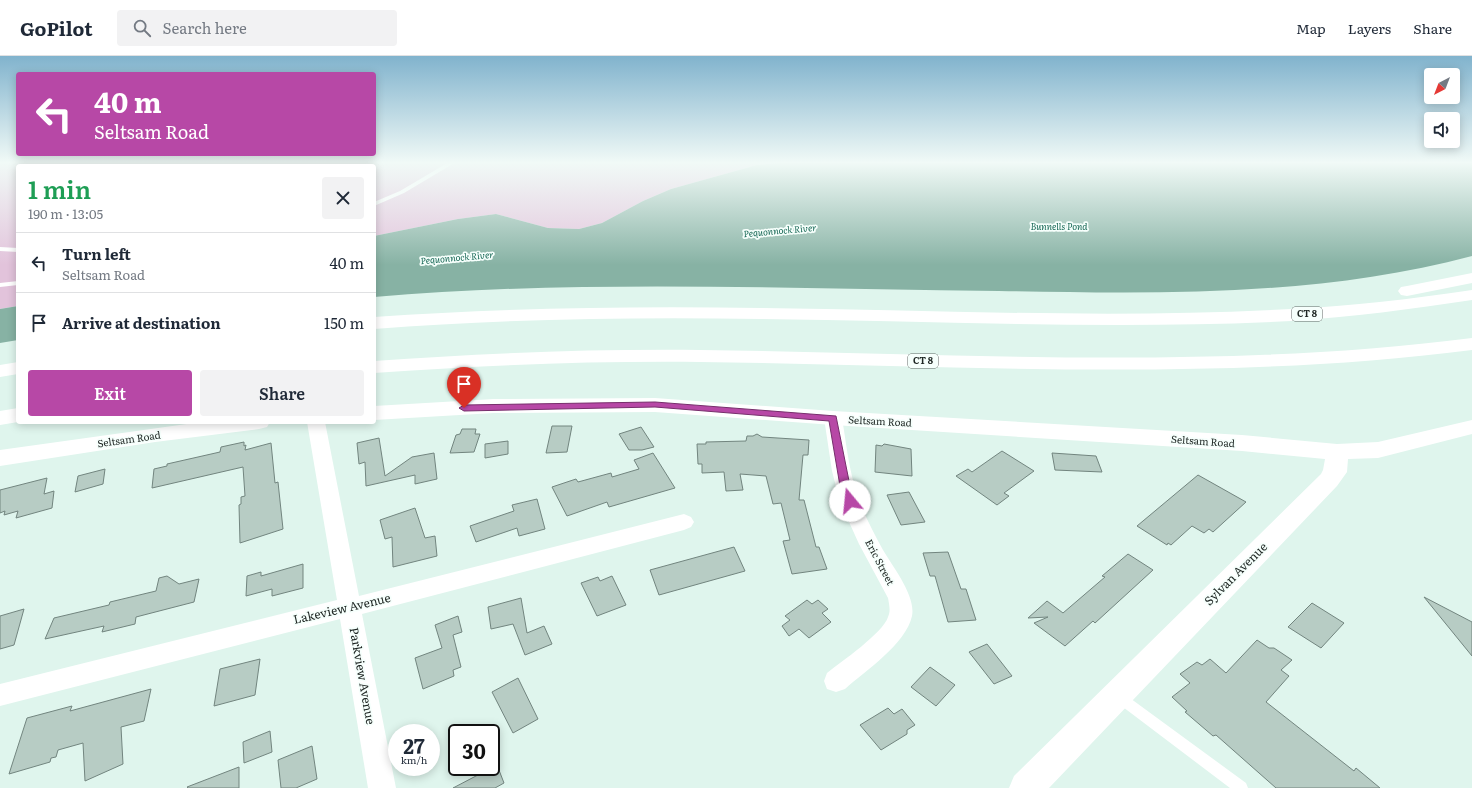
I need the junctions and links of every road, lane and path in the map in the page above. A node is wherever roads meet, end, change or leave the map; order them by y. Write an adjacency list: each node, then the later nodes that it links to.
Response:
1 (392, 196): 2 (lane)
2 (376, 203)
3 (0, 249): 4 (lane)
4 (16, 250)
5 (1472, 278): 9 (main road)
6 (16, 283): 7 (lane)
7 (0, 285)
8 (1472, 295): 9 (main road, CT 8)
9 (1141, 320): 10 (main road, CT 8)
10 (376, 323)
11 (1472, 344): 12 (main road, CT 8)
12 (376, 367)
13 (16, 368): 14 (main road)
14 (0, 371)
15 (376, 413): 18 (main road, Seltsam Road)
16 (16, 415): 17 (main road)
17 (0, 418)
18 (833, 418): 22 (main road, Seltsam Road); 26 (street, Eric Street)
19 (243, 424): 23 (main road, Seltsam Road)
20 (316, 424): 25 (street, Parkview Avenue)
21 (1472, 427): 22 (main road)
22 (1337, 452): 28 (main road, Sylvan Avenue)
23 (0, 458)
24 (684, 522): 25 (street, Lakeview Avenue)
25 (350, 607): 27 (street, Lakeview Avenue); 29 (street, Parkview Avenue)
26 (836, 681)
27 (0, 694)
28 (1117, 695): 30 (main road, Sylvan Avenue); 31 (lane)
29 (382, 788)
30 (1026, 788)
31 (1241, 788)

